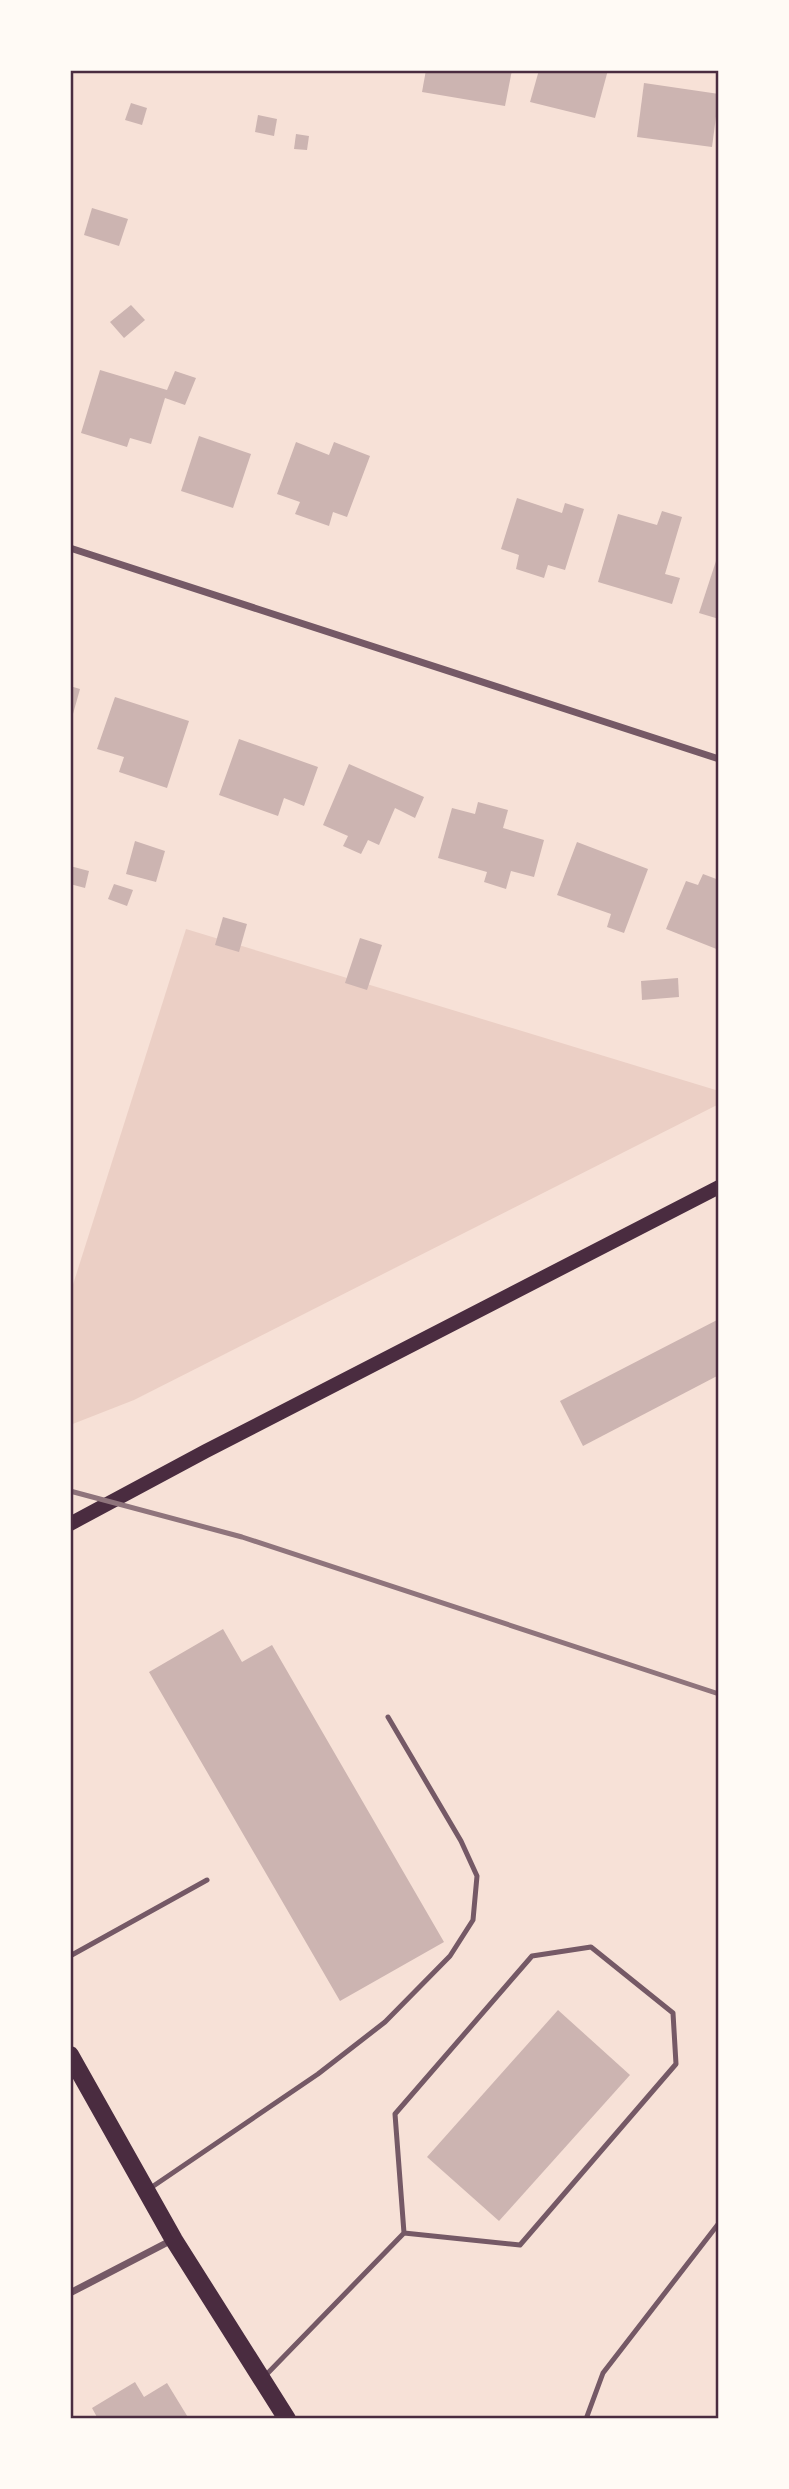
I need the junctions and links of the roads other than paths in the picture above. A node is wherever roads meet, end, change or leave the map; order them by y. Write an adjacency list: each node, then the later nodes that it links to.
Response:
1 (70, 548): 2 (street)
2 (719, 759)
3 (719, 1187): 4 (main road)
4 (70, 1524)
5 (388, 1717): 9 (lane)
6 (206, 1880): 7 (lane)
7 (70, 1956)
8 (70, 2055): 9 (main road)
9 (146, 2190): 12 (main road)
10 (719, 2223): 16 (lane)
11 (404, 2233): 11 (lane); 14 (lane)
12 (174, 2239): 13 (street); 14 (main road)
13 (70, 2293)
14 (262, 2379): 15 (main road)
15 (288, 2419)
16 (586, 2419)

